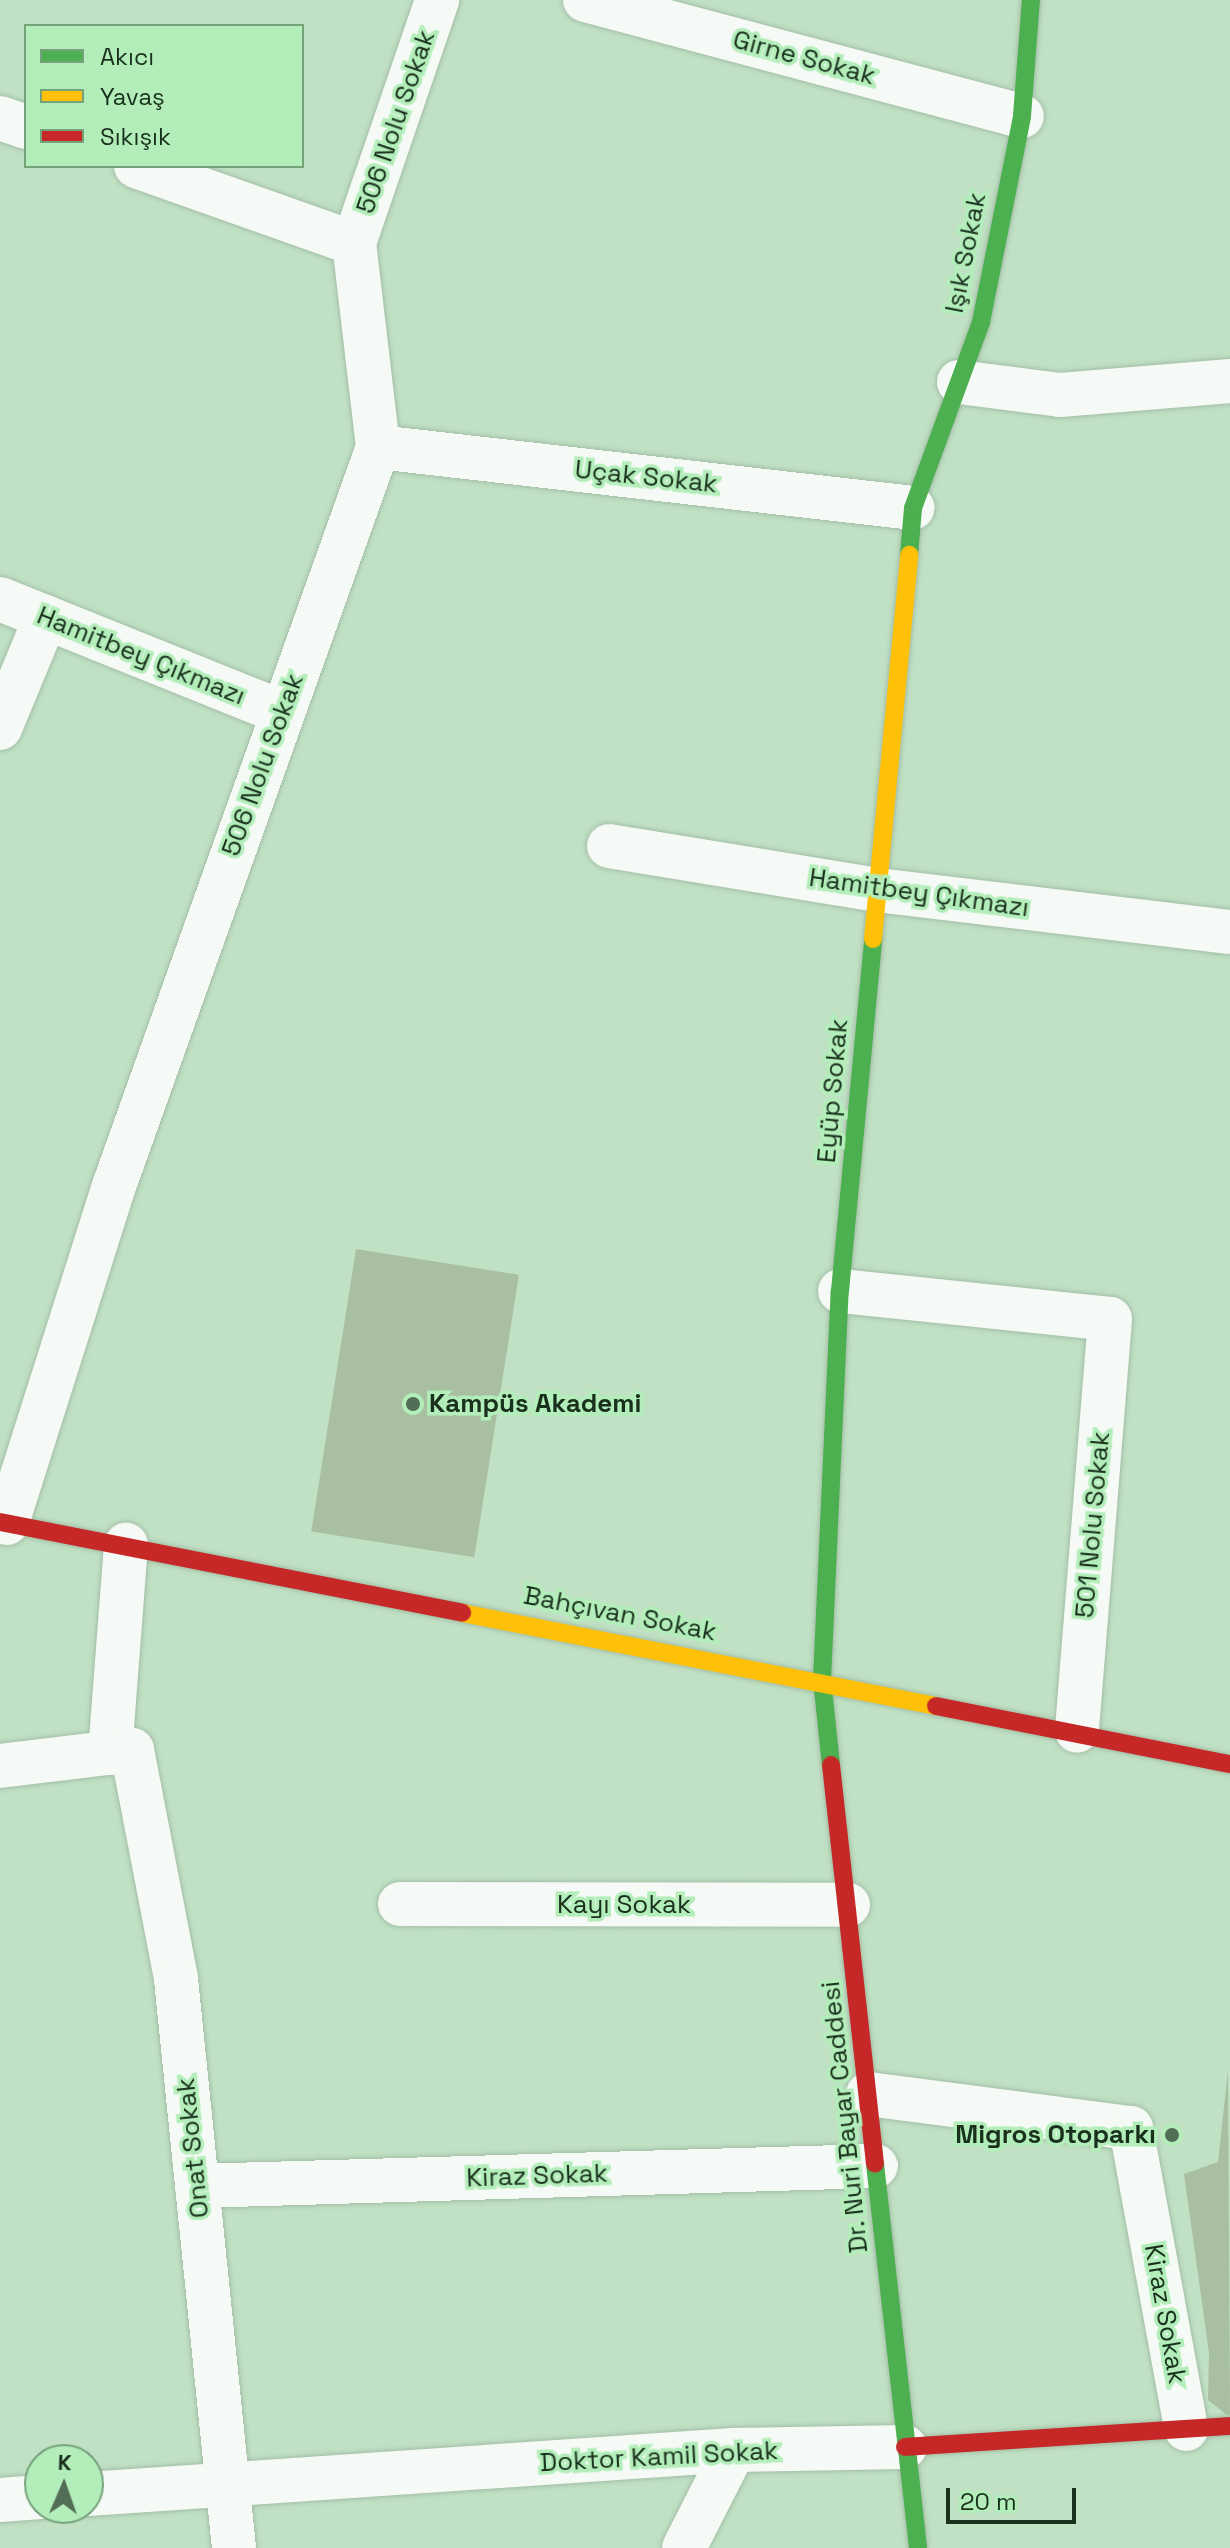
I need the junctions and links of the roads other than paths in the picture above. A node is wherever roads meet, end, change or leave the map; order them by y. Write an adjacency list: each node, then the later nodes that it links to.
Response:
1 (437, 0): 8 (street, 506 Nolu Sokak)
2 (585, 0): 4 (street, Girne Sokak)
3 (1031, 0): 4 (street, Işık Sokak)
4 (1022, 116): 10 (street, Işık Sokak)
5 (0, 118): 6 (street)
6 (24, 126)
7 (142, 168): 8 (street)
8 (354, 243): 11 (street, 506 Nolu Sokak)
9 (1230, 381): 10 (street)
10 (959, 382): 12 (street, Işık Sokak)
11 (378, 447): 12 (street, Uçak Sokak); 15 (street, 506 Nolu Sokak)
12 (913, 508): 18 (street, Eyüp Sokak)
13 (0, 599): 14 (street, Hamitbey Çıkmazı)
14 (46, 617): 15 (street, Hamitbey Çıkmazı); 16 (street)
15 (281, 712): 21 (street, 506 Nolu Sokak)
16 (0, 728)
17 (609, 846): 18 (street, Hamitbey Çıkmazı)
18 (877, 890): 19 (street, Hamitbey Çıkmazı); 20 (street, Eyüp Sokak)
19 (1230, 932)
20 (840, 1291): 23 (street, Eyüp Sokak); 24 (street, 501 Nolu Sokak)
21 (3, 1522): 22 (street, Bahçıvan Sokak)
22 (126, 1545): 23 (street, Bahçıvan Sokak); 25 (street, Onat Sokak)
23 (822, 1680): 24 (street, Bahçıvan Sokak); 29 (street, Dr. Nuri Bayar Caddesi)
24 (1077, 1731): 26 (street, Bahçıvan Sokak)
25 (121, 1752): 27 (street); 32 (street, Onat Sokak)
26 (1230, 1764)
27 (0, 1766)
28 (400, 1904): 29 (street, Kayı Sokak)
29 (848, 1905): 30 (street, Dr. Nuri Bayar Caddesi)
30 (868, 2094): 31 (street, Dr. Nuri Bayar Caddesi); 34 (street, Kiraz Sokak)
31 (876, 2166): 32 (street, Kiraz Sokak); 35 (street, Dr. Nuri Bayar Caddesi)
32 (197, 2186): 37 (street, Onat Sokak)
33 (1230, 2426): 34 (street, Doktor Kamil Sokak)
34 (1186, 2429): 35 (street, Doktor Kamil Sokak)
35 (905, 2447): 36 (street, Doktor Kamil Sokak); 43 (street, Dr. Nuri Bayar Caddesi)
36 (734, 2450): 37 (street, Doktor Kamil Sokak); 42 (street)
37 (227, 2484): 38 (street, Doktor Kamil Sokak); 41 (street, Onat Sokak)
38 (104, 2493)
39 (24, 2498): 40 (street)
40 (0, 2500)
41 (234, 2548)
42 (684, 2548)
43 (918, 2548)

